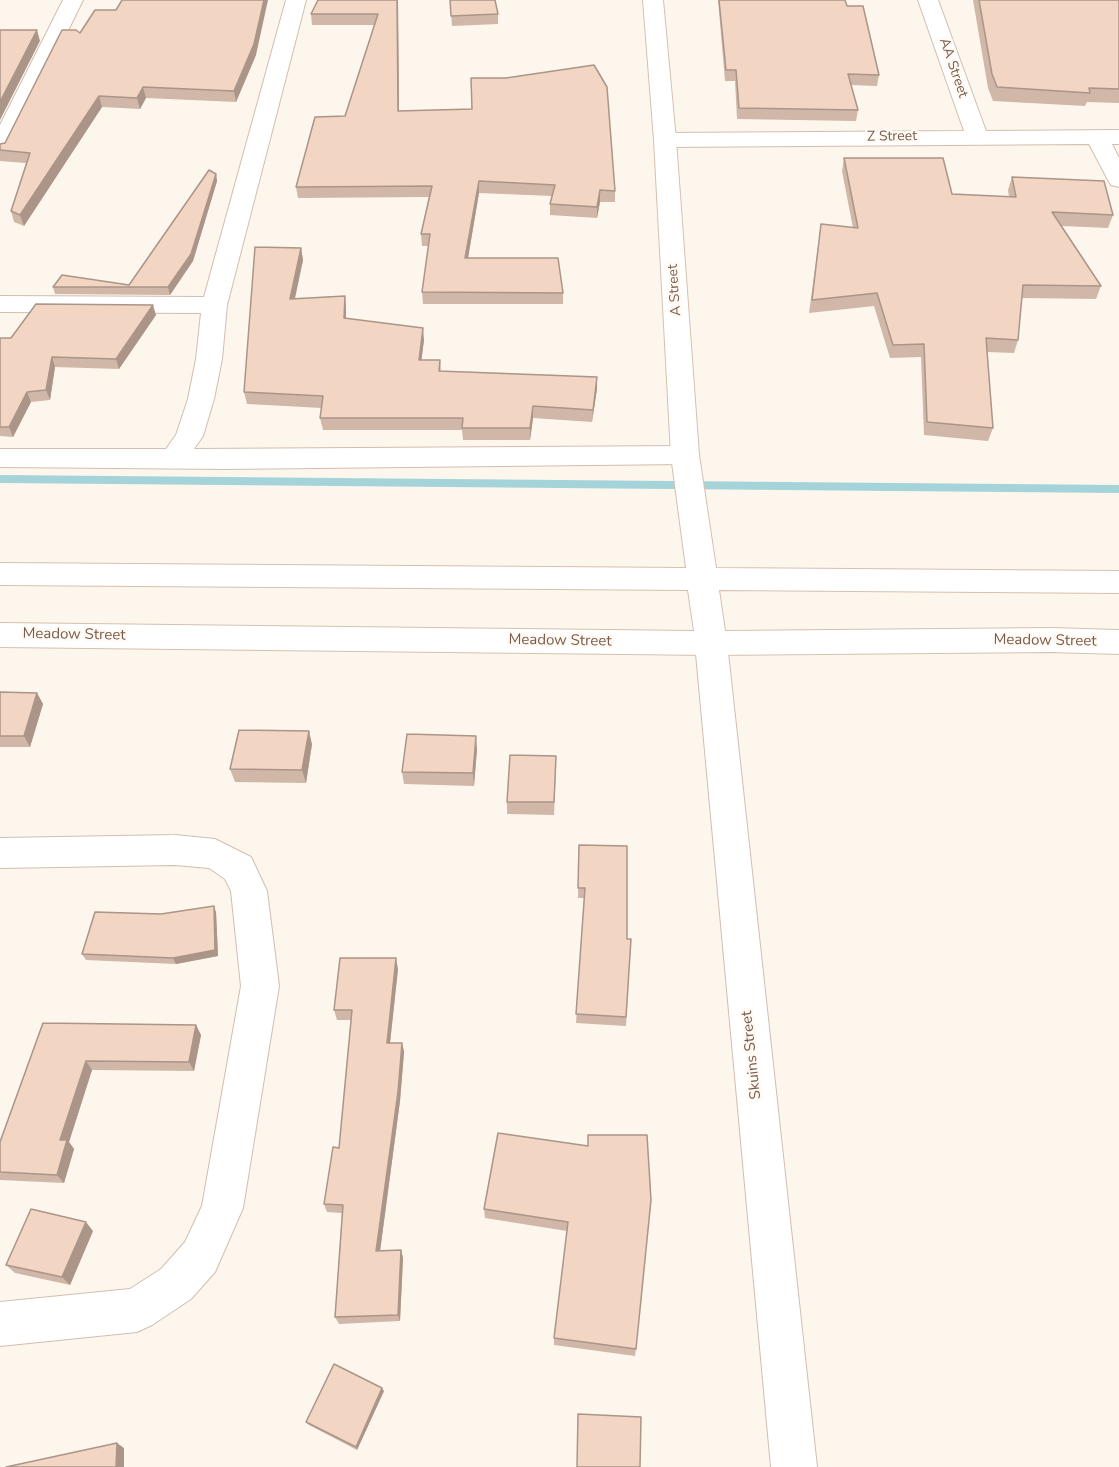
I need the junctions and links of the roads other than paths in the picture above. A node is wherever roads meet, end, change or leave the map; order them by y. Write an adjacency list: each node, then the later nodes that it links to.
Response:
1 (73, 0): 8 (street)
2 (296, 0): 11 (street)
3 (653, 0): 7 (street, A Street)
4 (928, 0): 5 (street, AA Street)
5 (977, 136): 6 (street, Z Street); 7 (street, Z Street)
6 (1108, 137): 9 (street)
7 (665, 140): 14 (street, A Street)
8 (0, 147)
9 (1119, 180)
10 (0, 304): 11 (street)
11 (214, 305): 13 (street)
12 (0, 458): 13 (street)
13 (174, 458): 14 (street)
14 (686, 465): 16 (street, A Street)
15 (0, 574): 16 (street)
16 (704, 579): 17 (street); 20 (street, Skuins Street)
17 (1119, 582)
18 (0, 634): 20 (street, Meadow Street)
19 (1119, 642): 20 (street, Meadow Street)
20 (711, 643): 23 (street, Skuins Street)
21 (0, 853): 22 (street)
22 (0, 1324)
23 (794, 1467)

